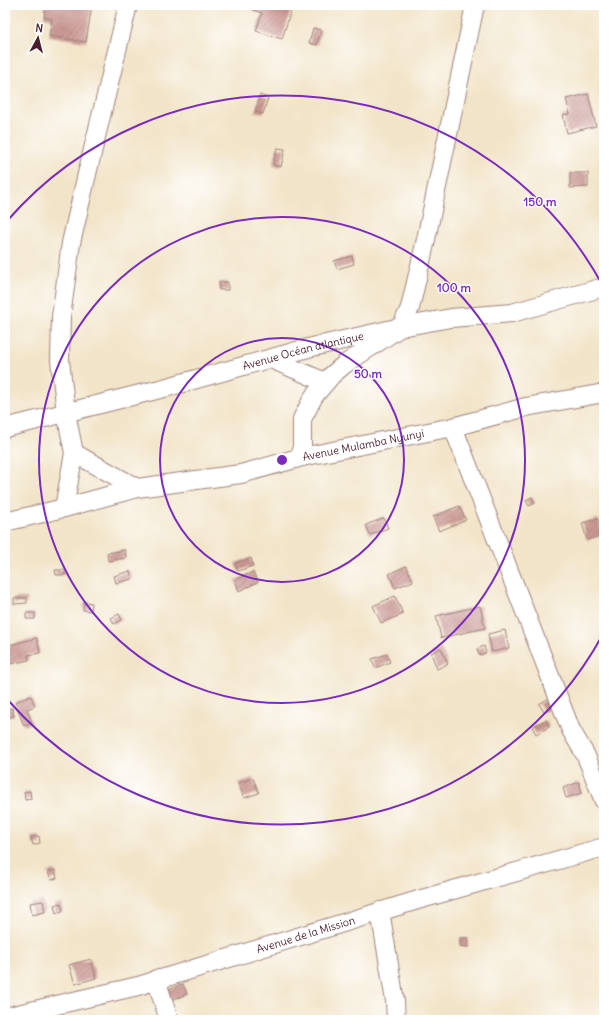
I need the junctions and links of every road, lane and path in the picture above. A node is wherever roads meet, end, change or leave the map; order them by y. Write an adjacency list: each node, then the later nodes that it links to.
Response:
1 (128, 5): 8 (street)
2 (475, 5): 4 (street)
3 (604, 287): 4 (street, Avenue Océan atlantique)
4 (401, 327): 5 (street, Avenue Océan atlantique); 6 (street)
5 (271, 359): 6 (street); 8 (street, Avenue Océan atlantique)
6 (325, 382): 12 (street)
7 (604, 393): 9 (street, Avenue Mulamba Nyunyi)
8 (66, 413): 10 (street, Avenue Océan atlantique); 11 (street)
9 (453, 427): 12 (street, Avenue Mulamba Nyunyi); 16 (street)
10 (5, 428)
11 (74, 454): 13 (street); 14 (street)
12 (302, 456): 13 (street, Avenue Mulamba Nyunyi)
13 (137, 488): 14 (street, Avenue Mulamba Nyunyi)
14 (64, 508): 15 (street, Avenue Mulamba Nyunyi)
15 (5, 522)
16 (604, 801)
17 (604, 847): 18 (street, Avenue de la Mission)
18 (380, 911): 19 (street, Avenue de la Mission); 22 (street)
19 (156, 979): 20 (street, Avenue de la Mission); 21 (street)
20 (5, 1017)
21 (169, 1020)
22 (396, 1020)

